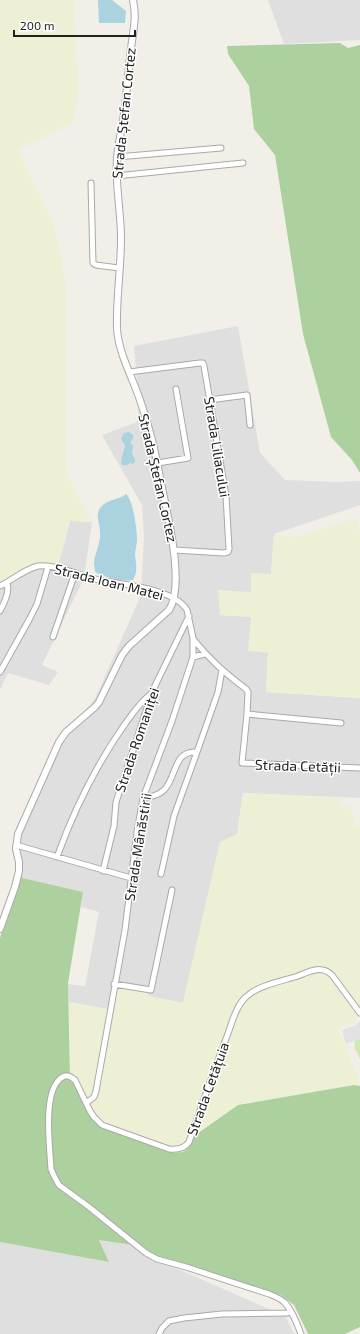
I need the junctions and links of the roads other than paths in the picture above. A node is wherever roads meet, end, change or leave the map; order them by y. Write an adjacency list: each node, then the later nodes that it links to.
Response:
1 (133, 0): 3 (street, Strada Ștefan Cortez)
2 (221, 148): 3 (street)
3 (117, 157): 5 (street, Strada Ștefan Cortez)
4 (243, 163): 5 (street)
5 (116, 176): 7 (street, Strada Ștefan Cortez)
6 (92, 183): 7 (street)
7 (119, 268): 8 (street, Strada Ștefan Cortez)
8 (129, 372): 10 (street, Strada Liliacului); 12 (street, Strada Ștefan Cortez)
9 (176, 389): 12 (street)
10 (209, 400): 11 (street); 13 (street, Strada Liliacului)
11 (250, 425)
12 (158, 463): 13 (street, Strada Ștefan Cortez)
13 (174, 550): 18 (street, Strada Ștefan Cortez)
14 (48, 567): 15 (street, Strada Ioan Matei); 16 (street, Strada Ioan Matei); 26 (street)
15 (75, 573): 18 (street, Strada Ioan Matei); 21 (street)
16 (7, 583): 17 (street, Strada Ioan Matei); 19 (street)
17 (0, 586)
18 (174, 598): 20 (street, Strada Mânăstirii); 33 (street, Strada Ștefan Cortez)
19 (0, 611)
20 (189, 616): 22 (street, Strada Mânăstirii); 27 (street, Strada Romaniței)
21 (53, 637)
22 (193, 638): 23 (street, Strada Cetății); 24 (street, Strada Mânăstirii)
23 (205, 654): 24 (street); 25 (street, Strada Cetății)
24 (193, 657): 32 (street, Strada Mânăstirii)
25 (222, 670): 28 (street, Strada Cetății); 30 (street)
26 (0, 672)
27 (151, 694): 34 (street); 35 (street, Strada Romaniței)
28 (247, 714): 29 (street); 31 (street, Strada Cetății)
29 (341, 722)
30 (197, 752): 32 (street); 36 (street)
31 (360, 768)
32 (143, 798): 37 (street, Strada Mânăstirii)
33 (16, 845): 34 (street); 39 (street, Strada Ștefan Cortez)
34 (57, 857): 35 (street)
35 (103, 870): 37 (street)
36 (161, 874)
37 (131, 878): 40 (street, Strada Mânăstirii)
38 (172, 890): 40 (street)
39 (0, 929)
40 (114, 984): 42 (street, Strada Mânăstirii)
41 (360, 1014): 42 (street, Strada Cetățuia)
42 (86, 1102): 43 (street, Strada Cetățuia)
43 (290, 1311): 44 (street); 45 (street, Strada Cetățuia)
44 (159, 1334)
45 (301, 1334)

